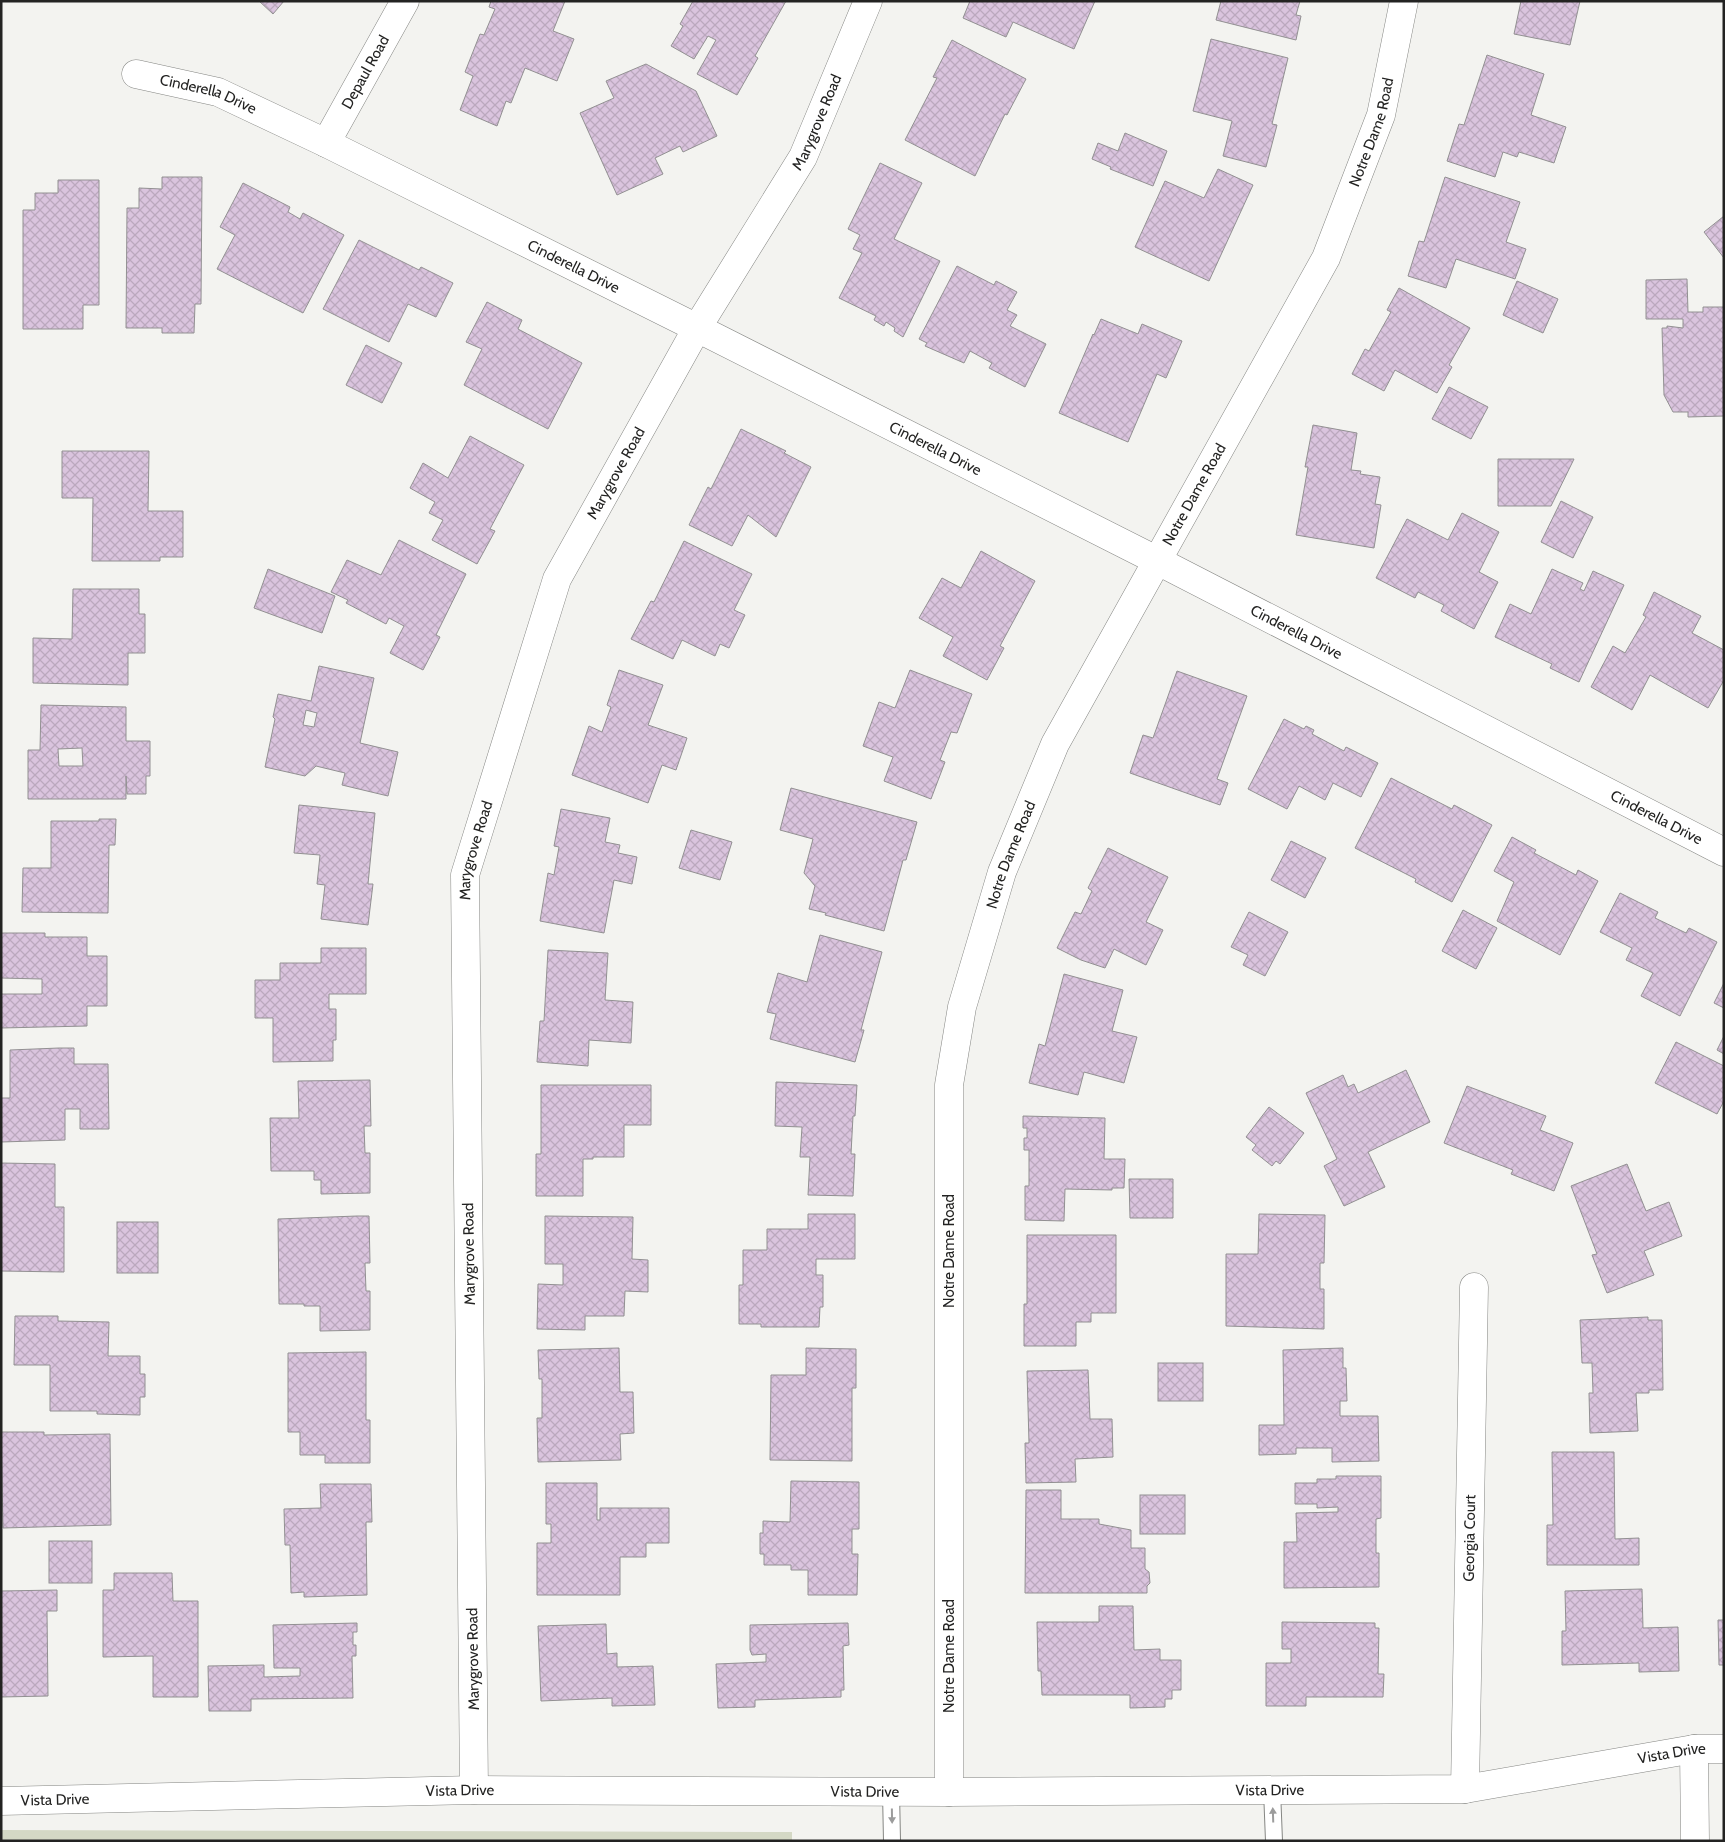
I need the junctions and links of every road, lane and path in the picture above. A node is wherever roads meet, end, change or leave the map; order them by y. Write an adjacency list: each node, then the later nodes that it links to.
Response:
1 (405, 1): 5 (street, Depaul Road)
2 (868, 1): 6 (street, Marygrove Road)
3 (1404, 1): 7 (street, Notre Dame Road)
4 (136, 74): 5 (street, Cinderella Drive)
5 (326, 143): 6 (street, Cinderella Drive)
6 (698, 328): 7 (street, Cinderella Drive); 13 (street, Marygrove Road)
7 (1156, 560): 8 (street, Cinderella Drive); 16 (street, Notre Dame Road)
8 (1724, 852)
9 (1474, 1287): 12 (street, Georgia Court)
10 (1694, 1749): 11 (street, Vista Drive); 12 (street, Vista Drive); 20 (street)
11 (1724, 1749)
12 (1465, 1789): 14 (street, Vista Drive)
13 (474, 1790): 15 (street, Vista Drive); 17 (street, Vista Drive)
14 (1272, 1790): 16 (street, Vista Drive); 19 (lane, one-way to 14)
15 (891, 1792): 16 (street, Vista Drive); 18 (lane, one-way to 18)
16 (949, 1792)
17 (1, 1801)
18 (892, 1841)
19 (1274, 1841)
20 (1695, 1841)

